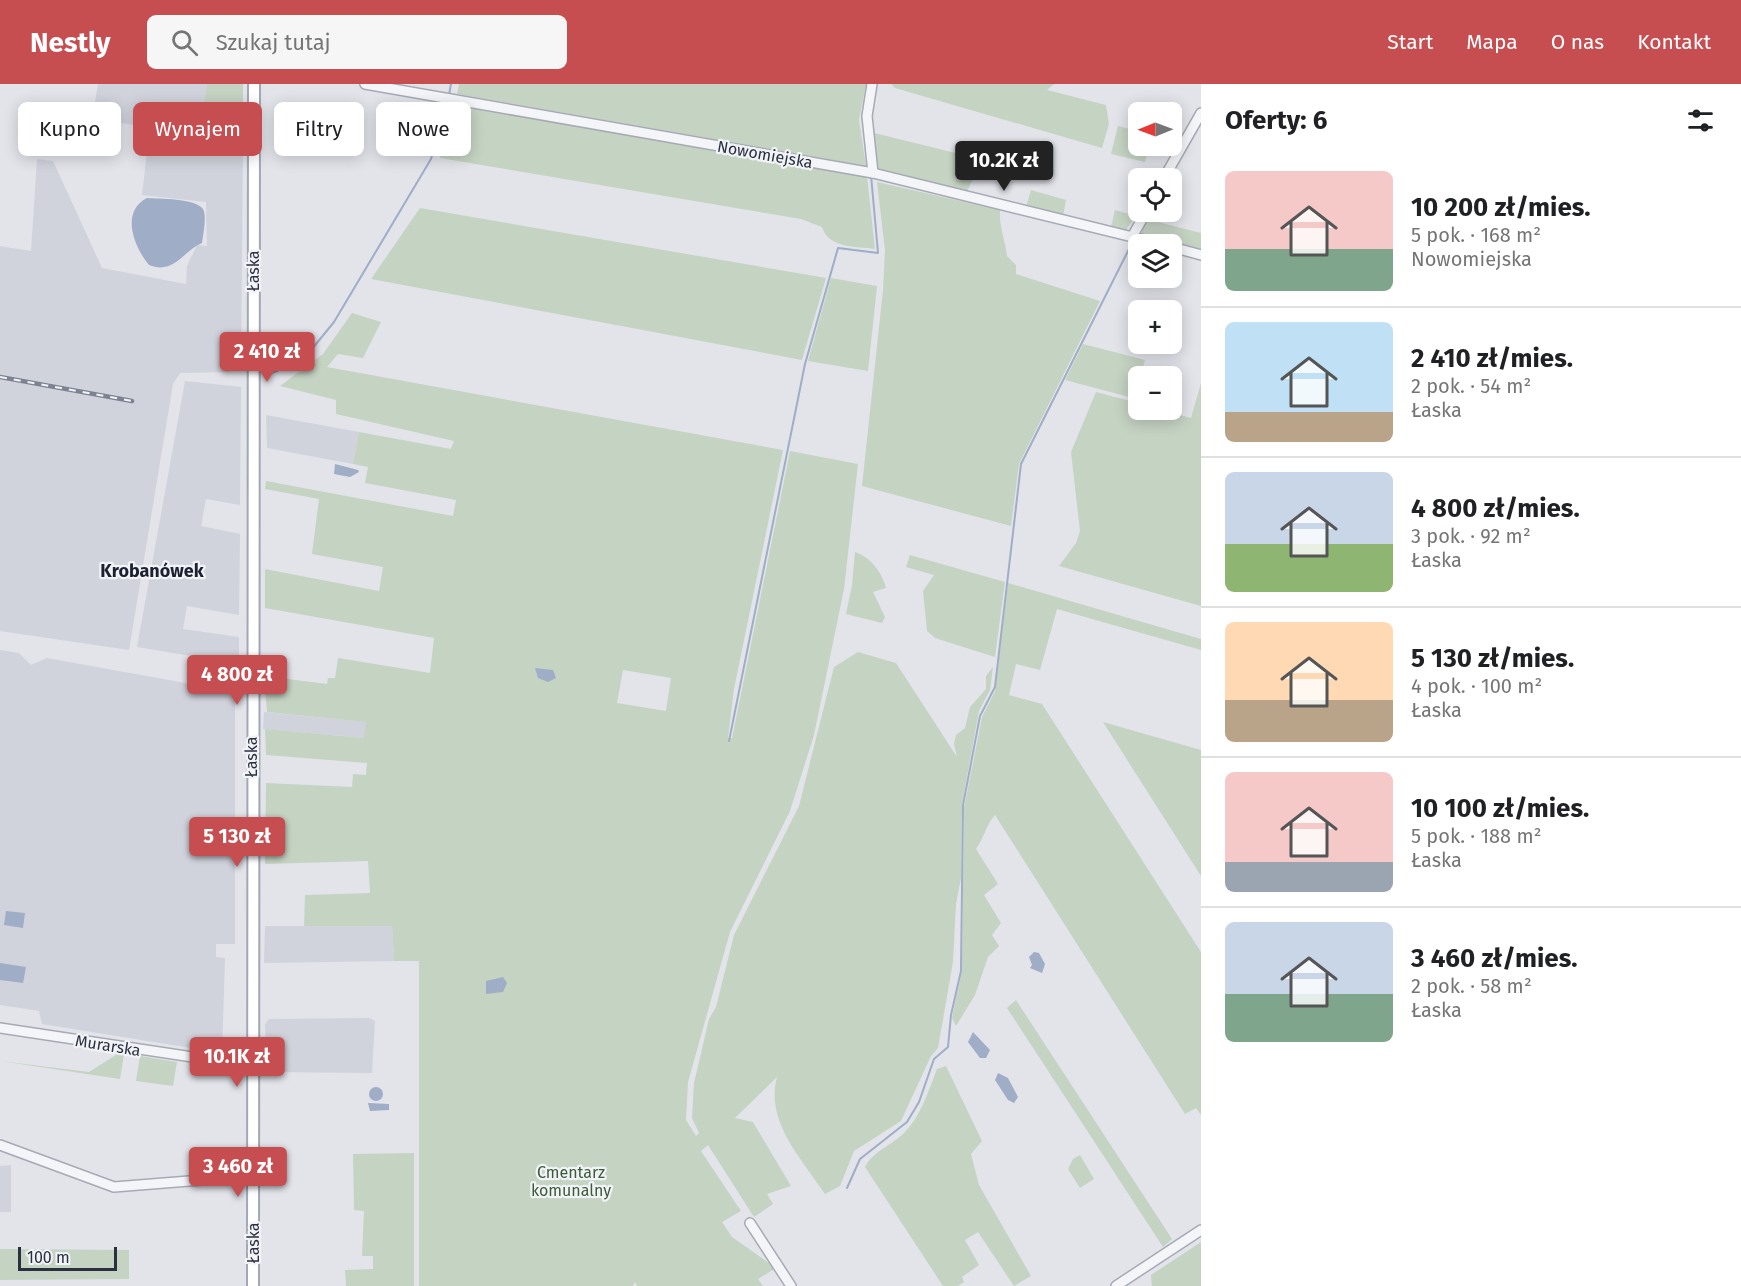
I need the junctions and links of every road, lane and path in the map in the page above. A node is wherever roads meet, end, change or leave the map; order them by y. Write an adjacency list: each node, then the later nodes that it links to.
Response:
1 (254, 84): 11 (main road, Łaska)
2 (365, 84): 6 (street, Nowomiejska)
3 (872, 84): 6 (street)
4 (1201, 113): 5 (street)
5 (1170, 168)
6 (871, 173): 7 (street, Nowomiejska)
7 (1128, 237)
8 (1182, 250): 9 (street)
9 (1201, 255)
10 (0, 1028): 11 (street, Murarska)
11 (252, 1066): 13 (main road, Łaska)
12 (0, 1145): 13 (street)
13 (252, 1176): 16 (main road, Łaska)
14 (750, 1222): 17 (street)
15 (1201, 1230): 18 (street)
16 (253, 1286)
17 (791, 1286)
18 (1116, 1286)

